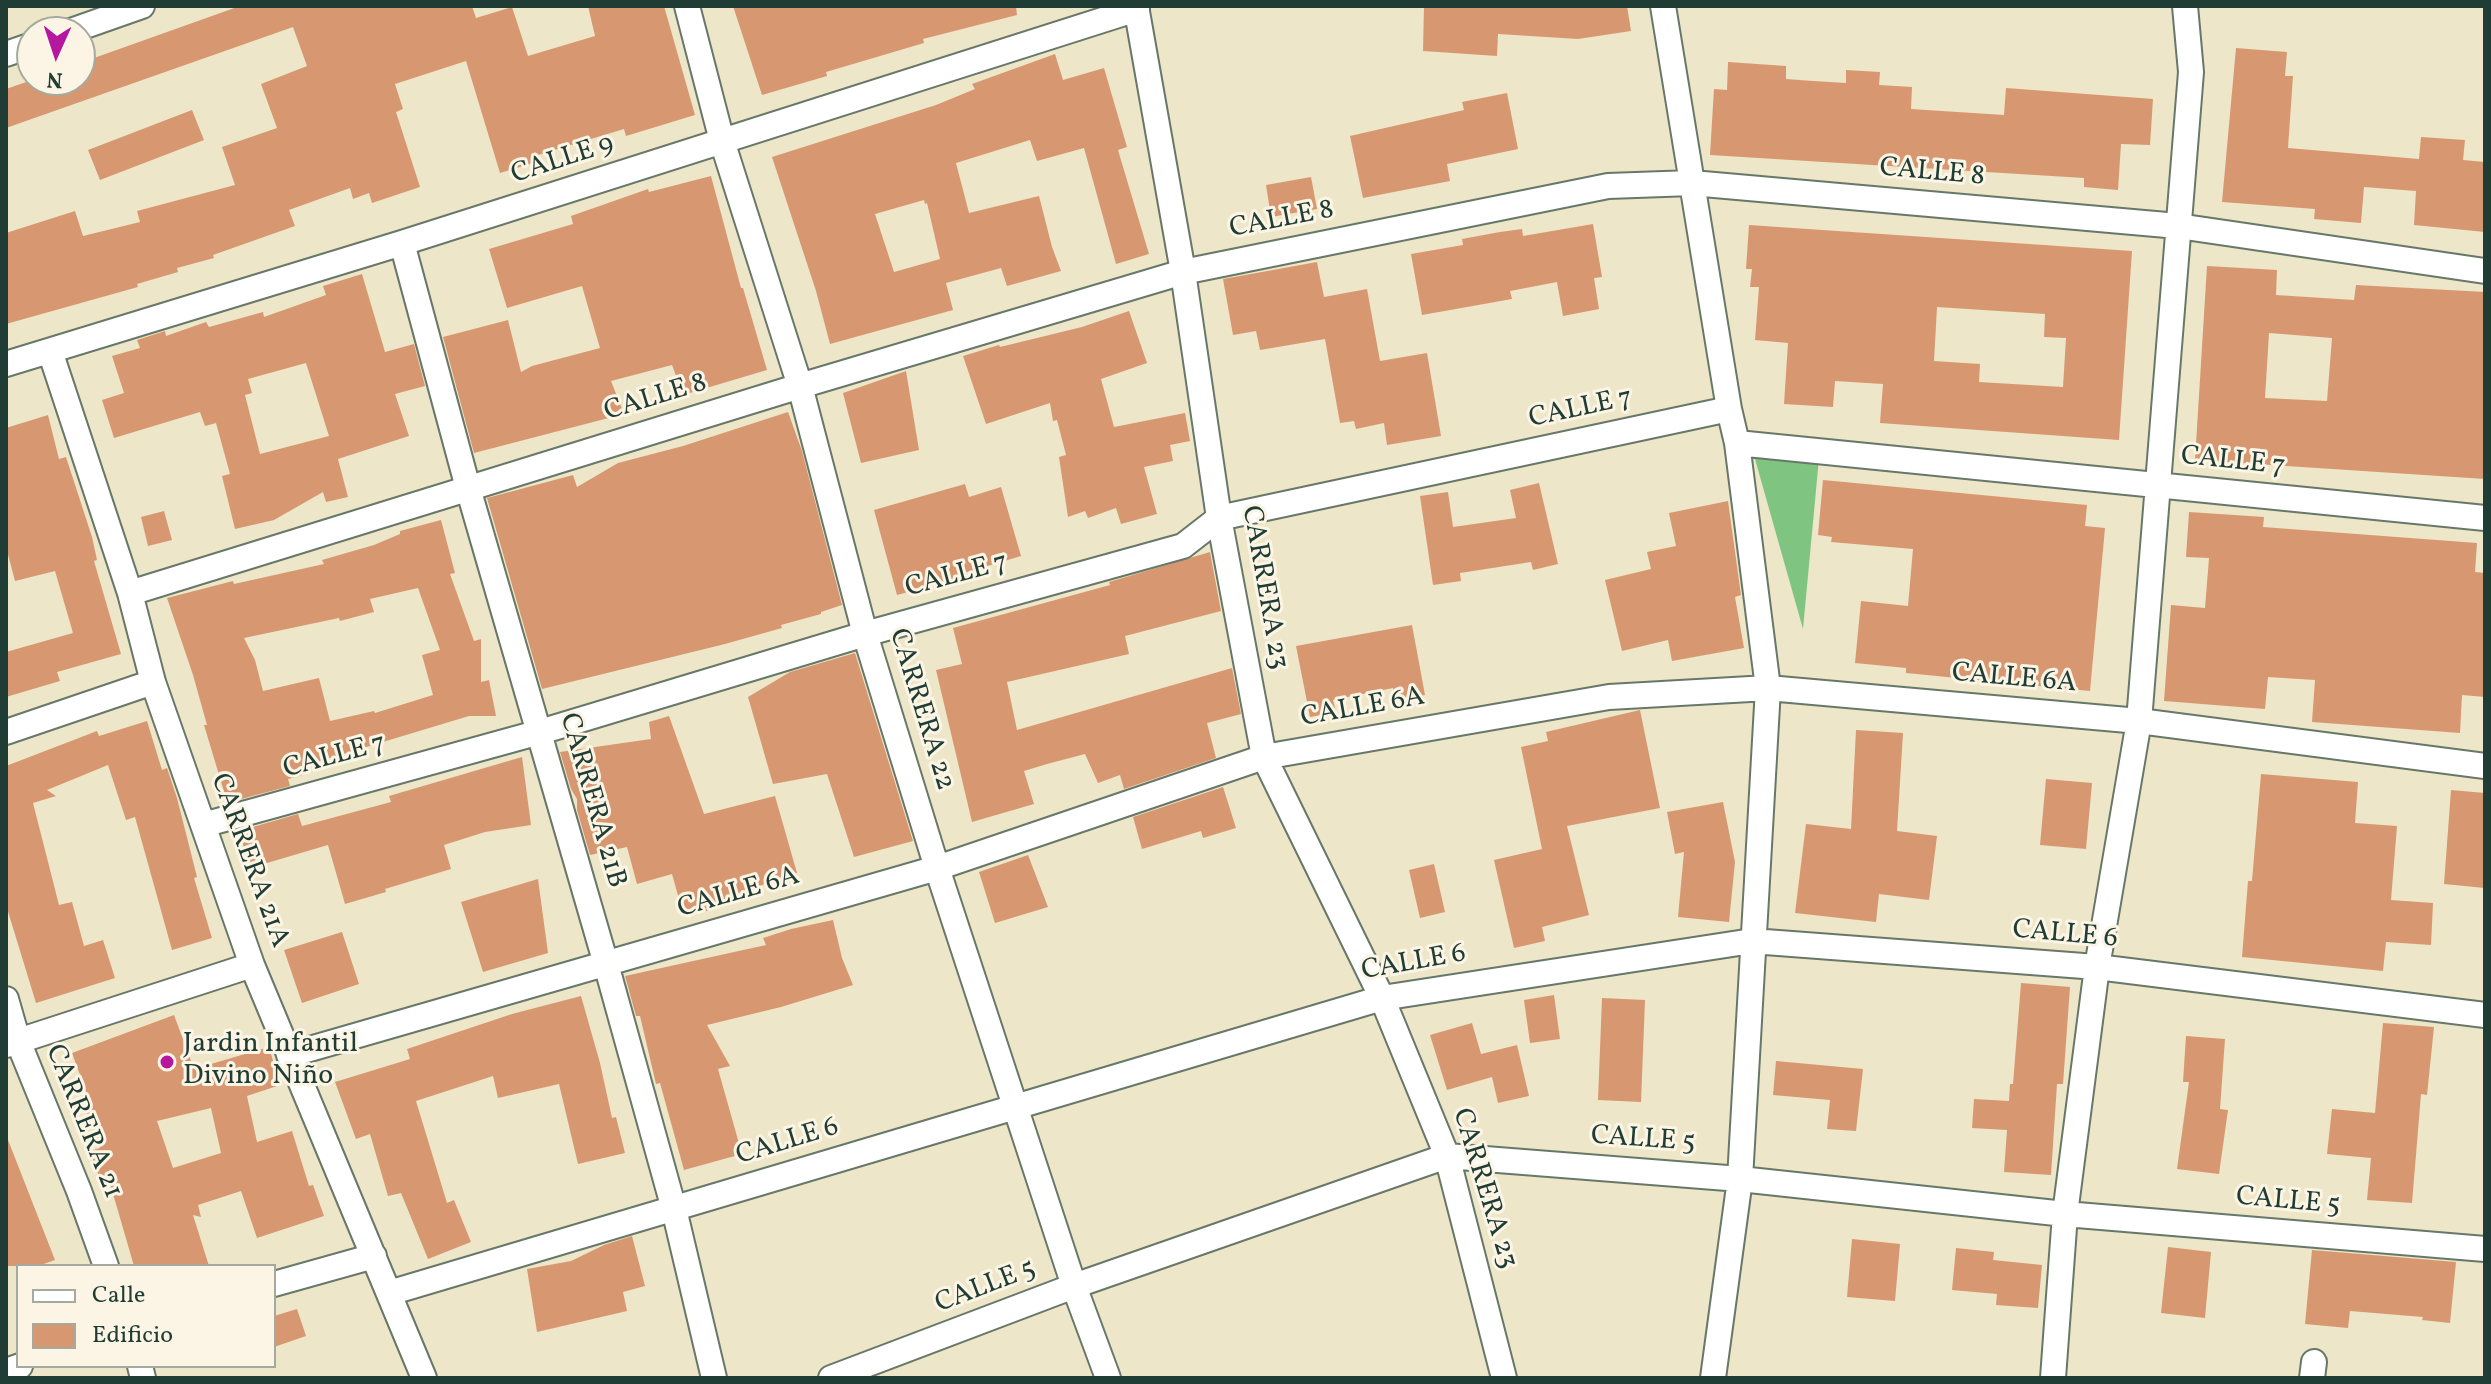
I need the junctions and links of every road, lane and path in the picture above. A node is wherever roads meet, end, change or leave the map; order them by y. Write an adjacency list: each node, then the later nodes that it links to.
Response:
1 (142, 6): 6 (street)
2 (687, 6): 7 (street, CARRERA 22)
3 (1663, 6): 8 (street)
4 (2185, 6): 9 (street)
5 (1136, 8): 7 (street, CALLE 9); 12 (street, CARRERA 23)
6 (96, 22)
7 (722, 141): 10 (street, CALLE 9); 15 (street, CARRERA 22)
8 (1692, 183): 9 (street, CALLE 8); 12 (street, CALLE 8); 16 (street)
9 (2178, 226): 11 (street, CALLE 8); 18 (street)
10 (402, 243): 13 (street, CALLE 9); 19 (street, CARRERA 21B)
11 (2485, 271)
12 (1183, 272): 15 (street, CALLE 8); 20 (street, CARRERA 23)
13 (50, 351): 14 (street, CALLE 9); 22 (street, CARRERA 21A)
14 (6, 364)
15 (800, 386): 19 (street, CALLE 8); 23 (street, CARRERA 22)
16 (1729, 409): 17 (street); 20 (street, CALLE 7)
17 (1737, 443): 18 (street, CALLE 7); 25 (street)
18 (2157, 485): 21 (street, CALLE 7); 26 (street)
19 (468, 488): 22 (street, CALLE 8); 28 (street, CARRERA 21B)
20 (1219, 518): 23 (street, CALLE 7); 29 (street, CARRERA 23)
21 (2485, 518)
22 (130, 593): 24 (street, CARRERA 21A)
23 (865, 634): 28 (street, CALLE 7); 32 (street, CARRERA 22)
24 (153, 682): 27 (street); 31 (street, CARRERA 21A)
25 (1768, 688): 26 (street, CALLE 6A); 29 (street, CALLE 6A); 33 (street)
26 (2139, 721): 30 (street, CALLE 6A); 36 (street)
27 (6, 732)
28 (540, 732): 31 (street, CALLE 7); 34 (street, CARRERA 21B)
29 (1264, 757): 32 (street, CALLE 6A); 37 (street, CARRERA 23)
30 (2485, 766)
31 (203, 825): 35 (street, CARRERA 21A)
32 (937, 868): 34 (street, CALLE 6A); 42 (street, CARRERA 22)
33 (1752, 941): 36 (street, CALLE 6); 37 (street, CALLE 6); 44 (street)
34 (606, 964): 41 (street, CALLE 6A); 45 (street, CARRERA 21B)
35 (252, 965): 40 (street); 41 (street, CARRERA 21A)
36 (2097, 967): 39 (street, CALLE 6); 46 (street)
37 (1382, 998): 42 (street, CALLE 6); 43 (street, CARRERA 23)
38 (6, 999): 40 (street, CARRERA 21)
39 (2485, 1015)
40 (12, 1043): 49 (street, CARRERA 21)
41 (289, 1055): 48 (street, CARRERA 21A)
42 (1015, 1106): 45 (street, CALLE 6); 51 (street, CARRERA 22)
43 (1447, 1156): 44 (street, CALLE 5); 51 (street, CALLE 5); 57 (street, CARRERA 23)
44 (1740, 1179): 46 (street, CALLE 5); 58 (street)
45 (674, 1209): 52 (street, CALLE 6); 54 (street, CARRERA 21B)
46 (2065, 1214): 47 (street, CALLE 5); 59 (street)
47 (2485, 1249)
48 (374, 1256): 50 (street); 52 (street, CARRERA 21A)
49 (105, 1264)
50 (276, 1283)
51 (1074, 1286): 55 (street, CALLE 5); 56 (street, CARRERA 22)
52 (389, 1293): 53 (street, CARRERA 21A)
53 (424, 1378)
54 (714, 1378)
55 (831, 1378)
56 (1108, 1378)
57 (1504, 1378)
58 (1713, 1378)
59 (2053, 1378)

